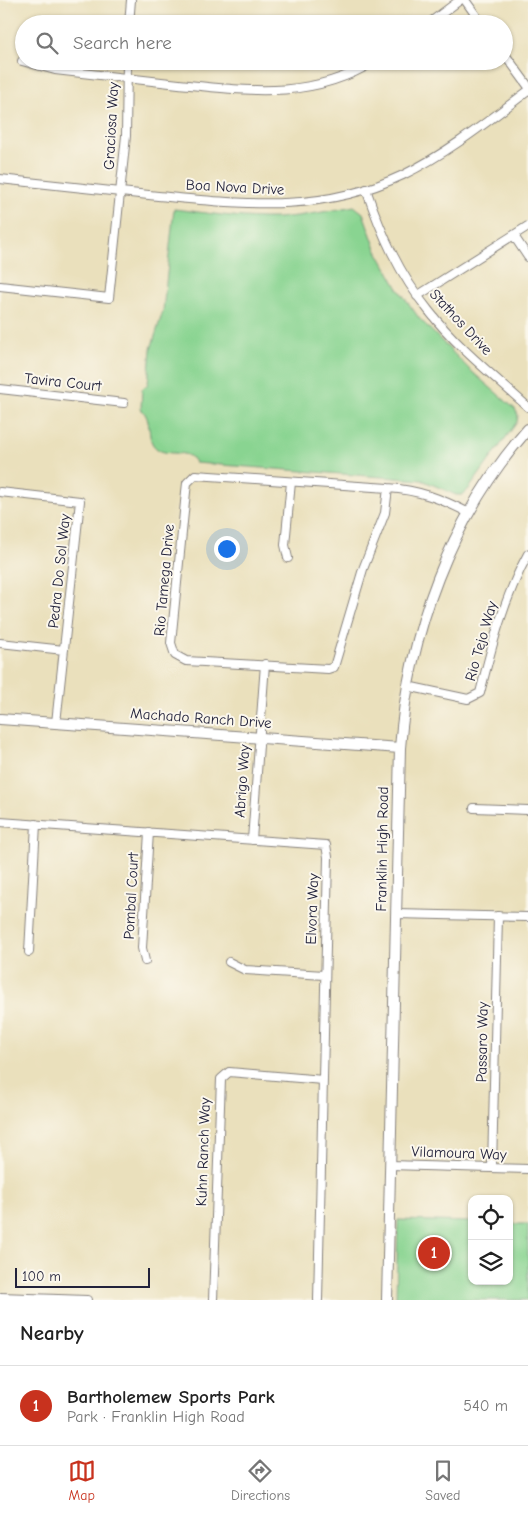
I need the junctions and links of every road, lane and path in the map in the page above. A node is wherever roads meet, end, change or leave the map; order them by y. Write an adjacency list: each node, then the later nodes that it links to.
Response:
1 (131, 0): 4 (street)
2 (460, 0): 5 (street)
3 (465, 0): 6 (street)
4 (130, 15)
5 (440, 15)
6 (476, 15)
7 (513, 66): 12 (street)
8 (54, 70): 11 (street)
9 (127, 70): 11 (street, Graciosa Way)
10 (357, 70): 11 (street)
11 (127, 78): 16 (street, Graciosa Way)
12 (528, 86)
13 (528, 91): 15 (street, Boa Nova Drive)
14 (0, 179): 16 (street, Boa Nova Drive)
15 (366, 189): 16 (street, Boa Nova Drive); 21 (street, Stathos Drive)
16 (121, 192): 20 (street)
17 (528, 226): 18 (street)
18 (514, 236): 19 (street); 21 (street)
19 (528, 257)
20 (0, 286)
21 (417, 296): 24 (street, Stathos Drive)
22 (0, 389): 23 (street, Tavira Court)
23 (124, 403)
24 (528, 407)
25 (528, 429): 29 (street, Franklin High Road)
26 (291, 482): 27 (street, Rio Tamega Drive); 31 (street); 34 (street, Rio Tamega Drive)
27 (388, 488): 29 (street, Rio Tamega Drive); 34 (street, Rio Tamega Drive)
28 (0, 492): 33 (street, Pedra Do Sol Way)
29 (469, 513): 35 (street, Franklin High Road)
30 (528, 554): 35 (street, Rio Tejo Way)
31 (288, 558)
32 (0, 643): 33 (street)
33 (64, 650): 37 (street, Pedra Do Sol Way)
34 (265, 664): 38 (street, Abrigo Way)
35 (407, 686): 39 (street, Franklin High Road)
36 (0, 719): 37 (street, Machado Ranch Drive)
37 (56, 723): 38 (street, Machado Ranch Drive)
38 (258, 737): 39 (street, Machado Ranch Drive); 45 (street, Abrigo Way)
39 (400, 748): 46 (street, Franklin High Road)
40 (474, 808): 41 (street)
41 (528, 810)
42 (0, 822): 43 (street, Elvora Way)
43 (36, 824): 44 (street, Elvora Way); 49 (street)
44 (149, 832): 45 (street, Elvora Way); 50 (street, Pombal Court)
45 (252, 840): 52 (street, Elvora Way)
46 (396, 914): 47 (street); 54 (street, Franklin High Road)
47 (498, 916): 48 (street); 55 (street, Passaro Way)
48 (528, 917)
49 (29, 952)
50 (145, 961)
51 (228, 962): 52 (street)
52 (324, 975): 53 (street, Elvora Way)
53 (323, 1080): 60 (street, Kuhn Ranch Way); 61 (street, Elvora Way)
54 (390, 1165): 55 (street, Vilamoura Way); 62 (street, Franklin High Road)
55 (492, 1168): 56 (street, Vilamoura Way)
56 (528, 1169)
57 (0, 1296): 58 (street)
58 (14, 1299): 59 (street)
59 (87, 1300)
60 (213, 1300)
61 (318, 1300)
62 (387, 1300)

